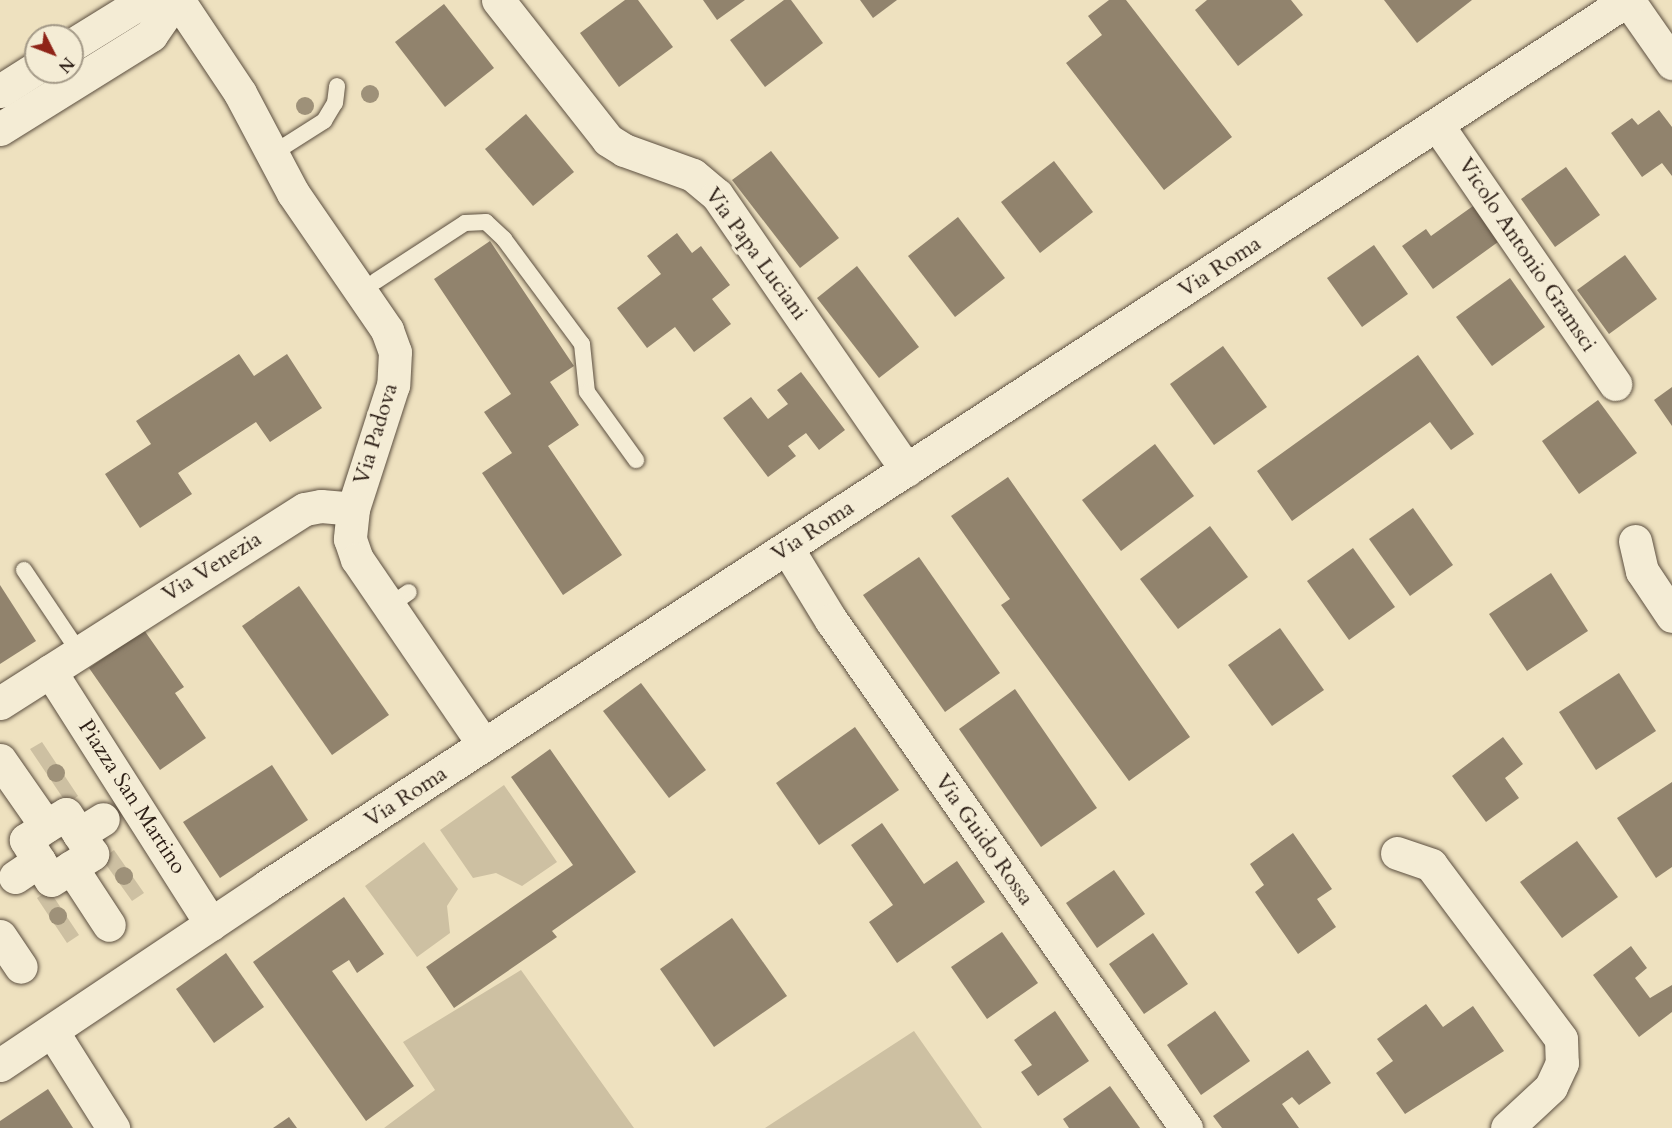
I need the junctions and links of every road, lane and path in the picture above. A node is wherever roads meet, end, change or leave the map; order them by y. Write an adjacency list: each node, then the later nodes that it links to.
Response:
1 (145, 0): 5 (street)
2 (176, 0): 10 (street); 12 (street, Via Padova)
3 (498, 0): 16 (street, Via Papa Luciani)
4 (1627, 0): 6 (street); 11 (street, Via Roma)
5 (84, 38)
6 (1672, 63)
7 (24, 75): 9 (street)
8 (336, 86): 12 (lane)
9 (0, 90)
10 (1, 125)
11 (1438, 126): 14 (street, Vicolo Antonio Gramsci); 16 (street, Via Roma)
12 (272, 154): 17 (street, Via Padova)
13 (376, 281): 15 (lane)
14 (1616, 384)
15 (636, 460)
16 (907, 470): 19 (street, Via Roma)
17 (353, 509): 22 (street, Via Venezia); 25 (street, Via Padova)
18 (1635, 542): 21 (street)
19 (787, 548): 25 (street, Via Roma); 37 (street, Via Guido Rossa)
20 (24, 570): 22 (lane)
21 (1672, 616)
22 (79, 652): 23 (street)
23 (50, 671): 24 (street); 30 (street, Piazza San Martino)
24 (0, 703)
25 (484, 745): 30 (street, Via Roma)
26 (0, 760): 27 (street)
27 (46, 826): 29 (street); 29 (street)
28 (1397, 854): 38 (street)
29 (71, 867): 31 (street)
30 (211, 924): 34 (street, Via Roma)
31 (109, 925)
32 (0, 936): 33 (street)
33 (21, 967)
34 (52, 1031): 35 (street, Via Roma); 36 (street)
35 (0, 1065)
36 (113, 1128)
37 (1186, 1128)
38 (1507, 1128)

